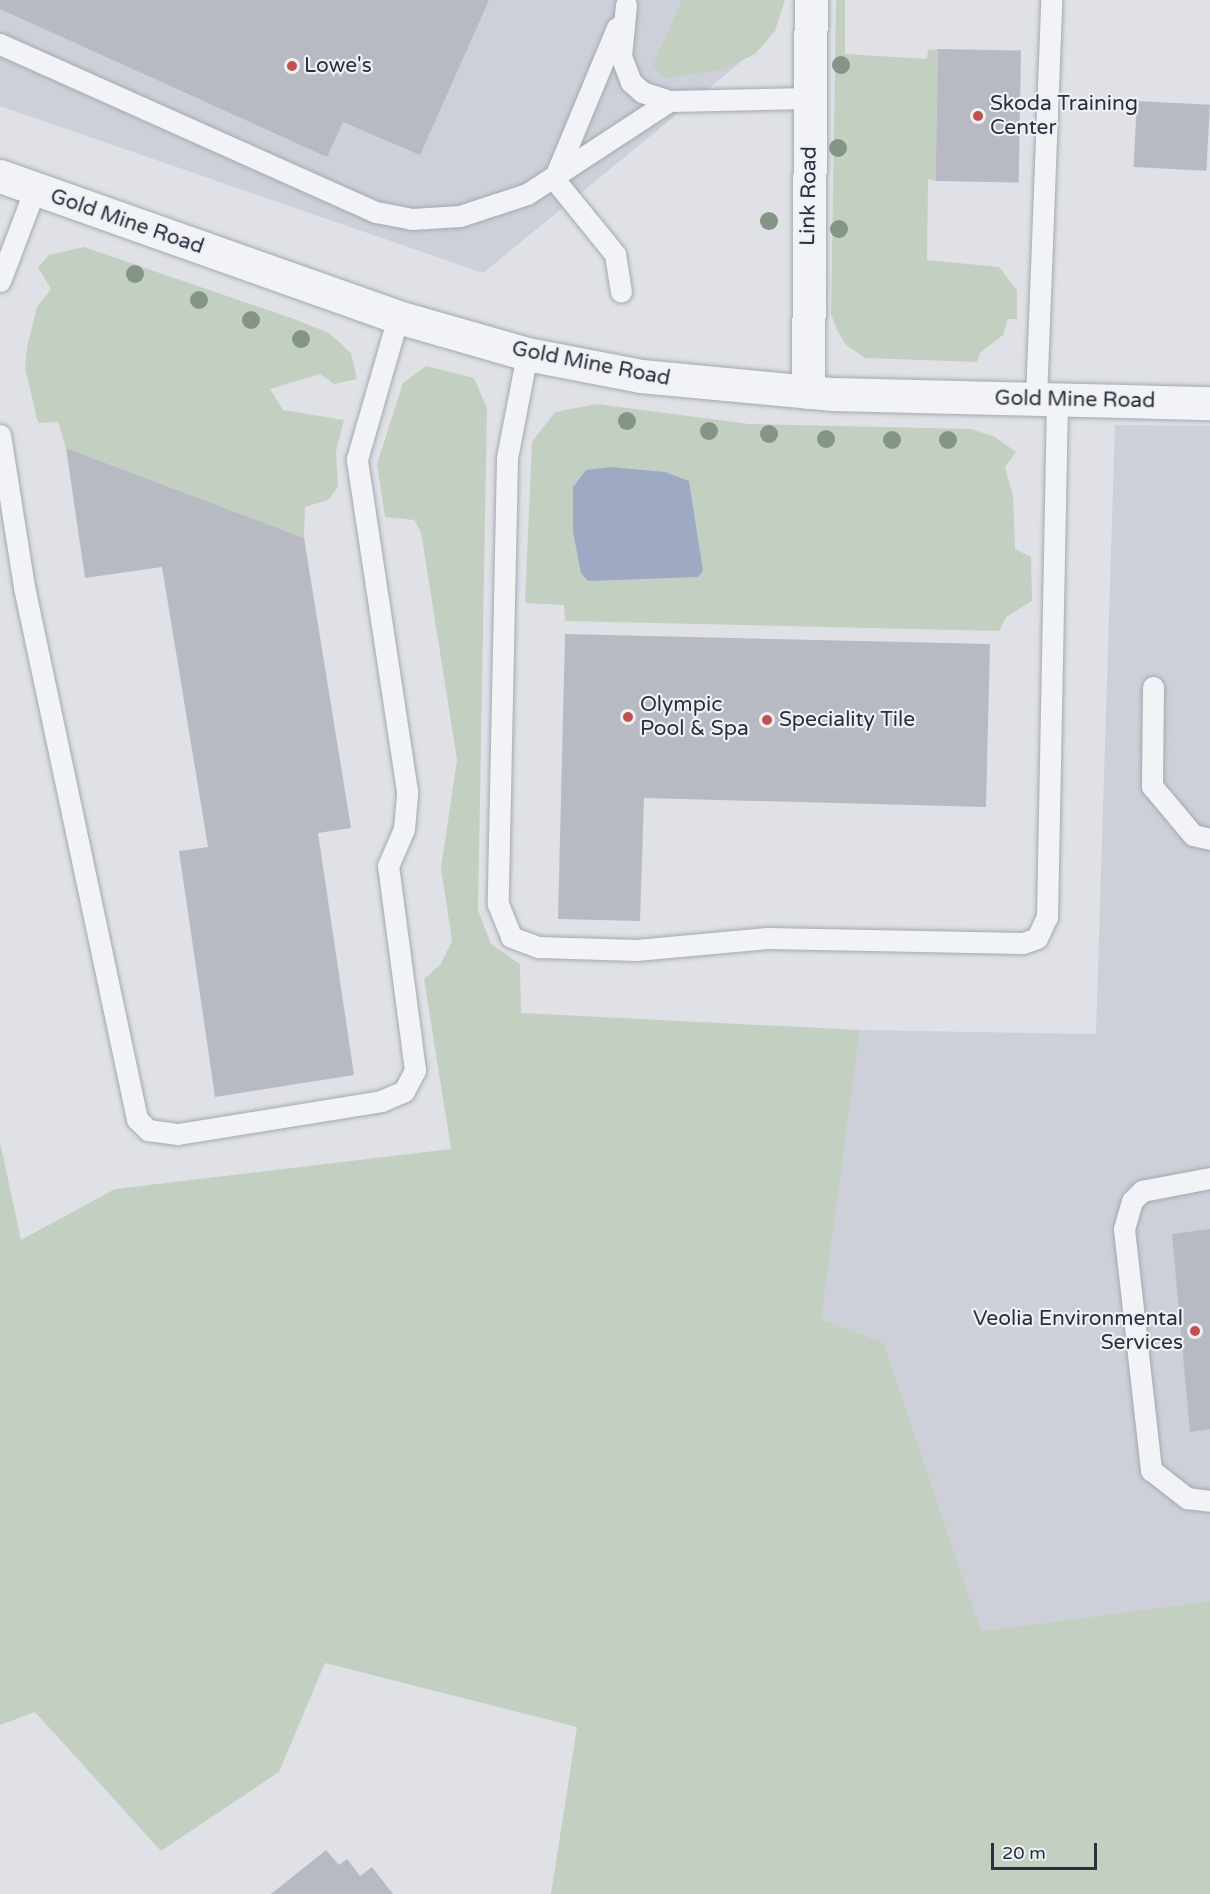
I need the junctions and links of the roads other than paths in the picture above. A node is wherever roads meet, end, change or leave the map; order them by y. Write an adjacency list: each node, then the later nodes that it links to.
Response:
1 (811, 0): 5 (street, Link Road)
2 (1051, 0): 15 (lane)
3 (627, 2): 6 (lane); 8 (lane)
4 (0, 44): 8 (lane)
5 (810, 98): 6 (lane); 14 (street, Link Road)
6 (669, 101): 8 (lane)
7 (0, 176): 9 (street, Gold Mine Road)
8 (554, 180): 11 (lane)
9 (35, 189): 10 (lane); 12 (street, Gold Mine Road)
10 (0, 281)
11 (621, 292)
12 (398, 317): 13 (street, Gold Mine Road); 17 (lane)
13 (527, 354): 14 (street, Gold Mine Road); 15 (lane)
14 (808, 392): 15 (street, Gold Mine Road)
15 (1047, 399): 16 (street, Gold Mine Road)
16 (1210, 403)
17 (0, 435)
18 (1153, 687): 19 (lane)
19 (1210, 839)
20 (1210, 1178): 21 (lane)
21 (1210, 1501)

